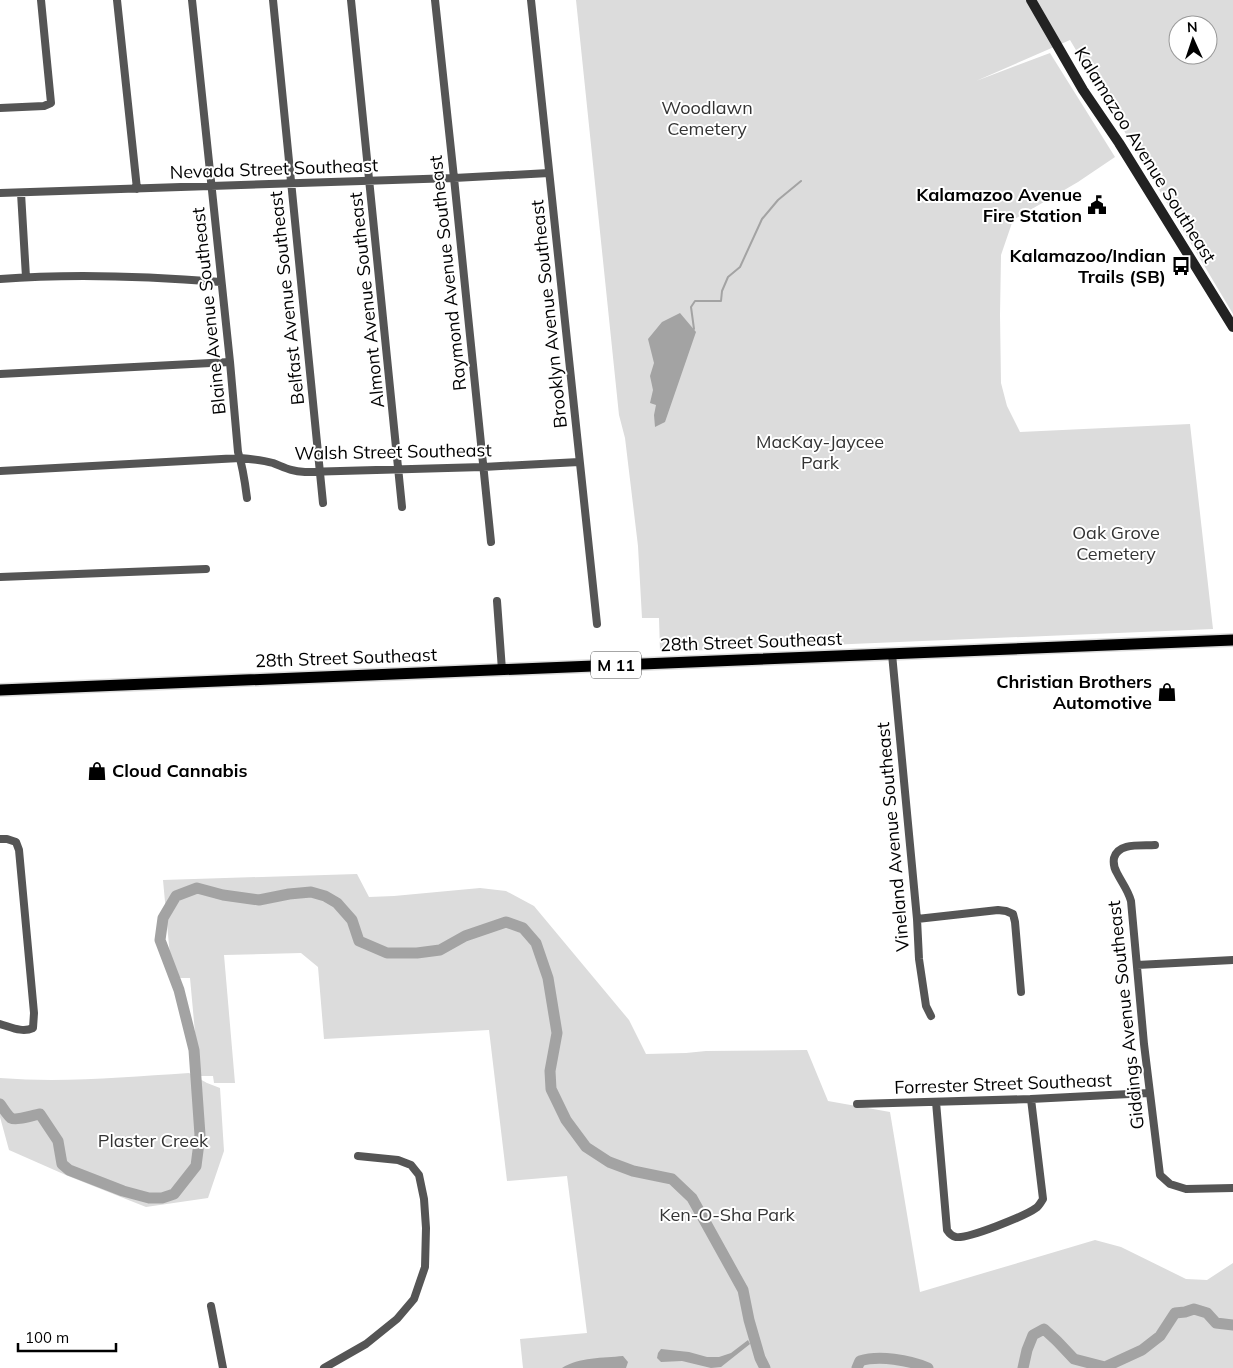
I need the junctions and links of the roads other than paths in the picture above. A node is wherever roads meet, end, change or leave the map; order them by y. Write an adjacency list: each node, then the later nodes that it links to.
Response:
1 (41, 0): 9 (street)
2 (117, 0): 15 (street)
3 (192, 0): 14 (street, Blaine Avenue Southeast)
4 (272, 0): 13 (street, Belfast Avenue Southeast)
5 (351, 0): 12 (street, Almont Avenue Southeast)
6 (435, 0): 11 (street, Raymond Avenue Southeast)
7 (531, 0): 10 (street, Brooklyn Avenue Southeast)
8 (1031, 0): 21 (main road, Kalamazoo Avenue Southeast)
9 (0, 108)
10 (549, 173): 11 (street, Nevada Street Southeast); 25 (street, Brooklyn Avenue Southeast)
11 (454, 178): 12 (street, Nevada Street Southeast); 26 (street, Raymond Avenue Southeast)
12 (370, 181): 13 (street, Nevada Street Southeast); 27 (street, Almont Avenue Southeast)
13 (290, 184): 14 (street, Nevada Street Southeast); 29 (street, Belfast Avenue Southeast)
14 (211, 186): 15 (street, Nevada Street Southeast); 20 (street, Blaine Avenue Southeast)
15 (137, 189): 17 (street, Nevada Street Southeast)
16 (0, 193): 17 (street, Nevada Street Southeast)
17 (21, 193): 18 (street)
18 (26, 277): 19 (street); 20 (street)
19 (0, 279)
20 (221, 282): 22 (street, Blaine Avenue Southeast)
21 (1233, 327)
22 (230, 362): 23 (street); 24 (street, Blaine Avenue Southeast)
23 (0, 374)
24 (240, 458): 28 (street, Walsh Street Southeast); 29 (street, Walsh Street Southeast); 30 (street, Blaine Avenue Southeast)
25 (579, 462): 26 (street, Walsh Street Southeast); 37 (street, Brooklyn Avenue Southeast)
26 (483, 467): 27 (street, Walsh Street Southeast); 33 (street, Raymond Avenue Southeast)
27 (399, 469): 29 (street, Walsh Street Southeast); 32 (street, Almont Avenue Southeast)
28 (0, 471)
29 (320, 472): 31 (street, Belfast Avenue Southeast)
30 (247, 498)
31 (323, 504)
32 (402, 507)
33 (491, 542)
34 (206, 569): 35 (street)
35 (0, 577)
36 (497, 601): 40 (street)
37 (597, 624)
38 (1233, 640): 39 (main road, 28th Street Southeast / M 11)
39 (892, 654): 40 (main road, 28th Street Southeast / M 11); 44 (street, Vineland Avenue Southeast)
40 (502, 670): 41 (main road, 28th Street Southeast / M 11)
41 (0, 690)
42 (0, 839): 49 (street)
43 (1155, 845): 46 (street, Giddings Avenue Southeast)
44 (917, 919): 47 (street); 48 (street, Vineland Avenue Southeast)
45 (1233, 960): 46 (street)
46 (1137, 965): 50 (street, Giddings Avenue Southeast)
47 (1021, 992)
48 (931, 1016)
49 (0, 1024)
50 (1149, 1093): 51 (street, Forrester Street Southeast); 55 (street, Giddings Avenue Southeast)
51 (1031, 1100): 52 (street, Forrester Street Southeast); 52 (street)
52 (936, 1102): 53 (street, Forrester Street Southeast)
53 (857, 1104)
54 (358, 1156): 58 (street)
55 (1233, 1188)
56 (211, 1306): 57 (street)
57 (223, 1368)
58 (324, 1368)

